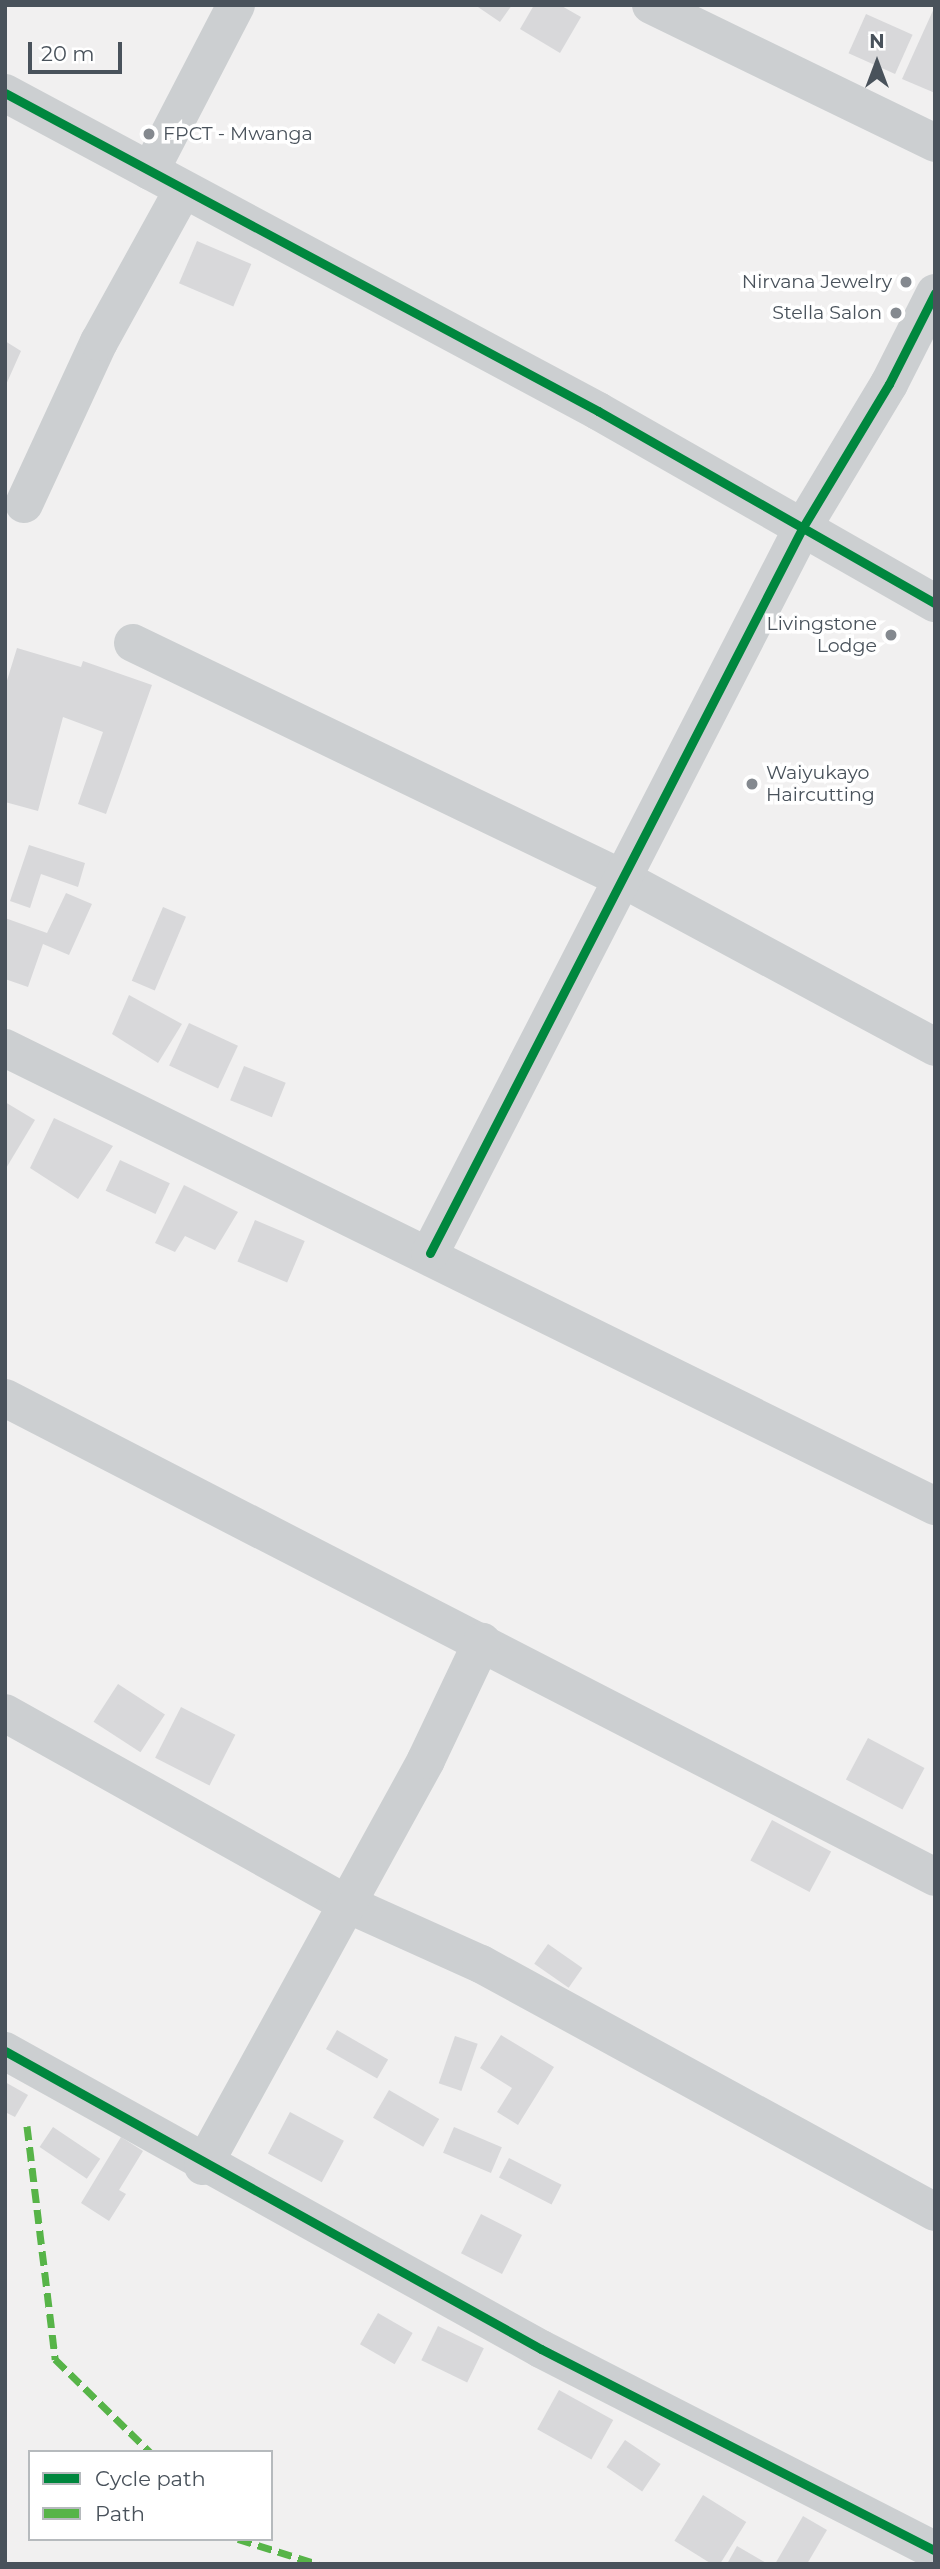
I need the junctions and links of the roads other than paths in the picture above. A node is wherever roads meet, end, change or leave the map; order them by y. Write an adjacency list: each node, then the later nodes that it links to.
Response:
1 (236, 5): 5 (street)
2 (651, 5): 4 (street)
3 (5, 93): 5 (street)
4 (935, 143)
5 (150, 171): 6 (street)
6 (183, 190): 8 (street); 9 (street)
7 (935, 293): 9 (street)
8 (24, 504)
9 (803, 527): 10 (street); 12 (street)
10 (935, 603)
11 (133, 643): 12 (street)
12 (625, 880): 13 (street); 15 (street)
13 (935, 1047)
14 (5, 1048): 15 (street)
15 (430, 1253): 17 (street)
16 (5, 1398): 18 (street)
17 (935, 1506)
18 (482, 1642): 20 (street); 21 (street)
19 (5, 1713): 21 (street)
20 (935, 1877)
21 (345, 1903): 23 (street); 24 (street)
22 (5, 2051): 23 (street)
23 (203, 2166): 25 (street)
24 (935, 2212)
25 (935, 2551)

